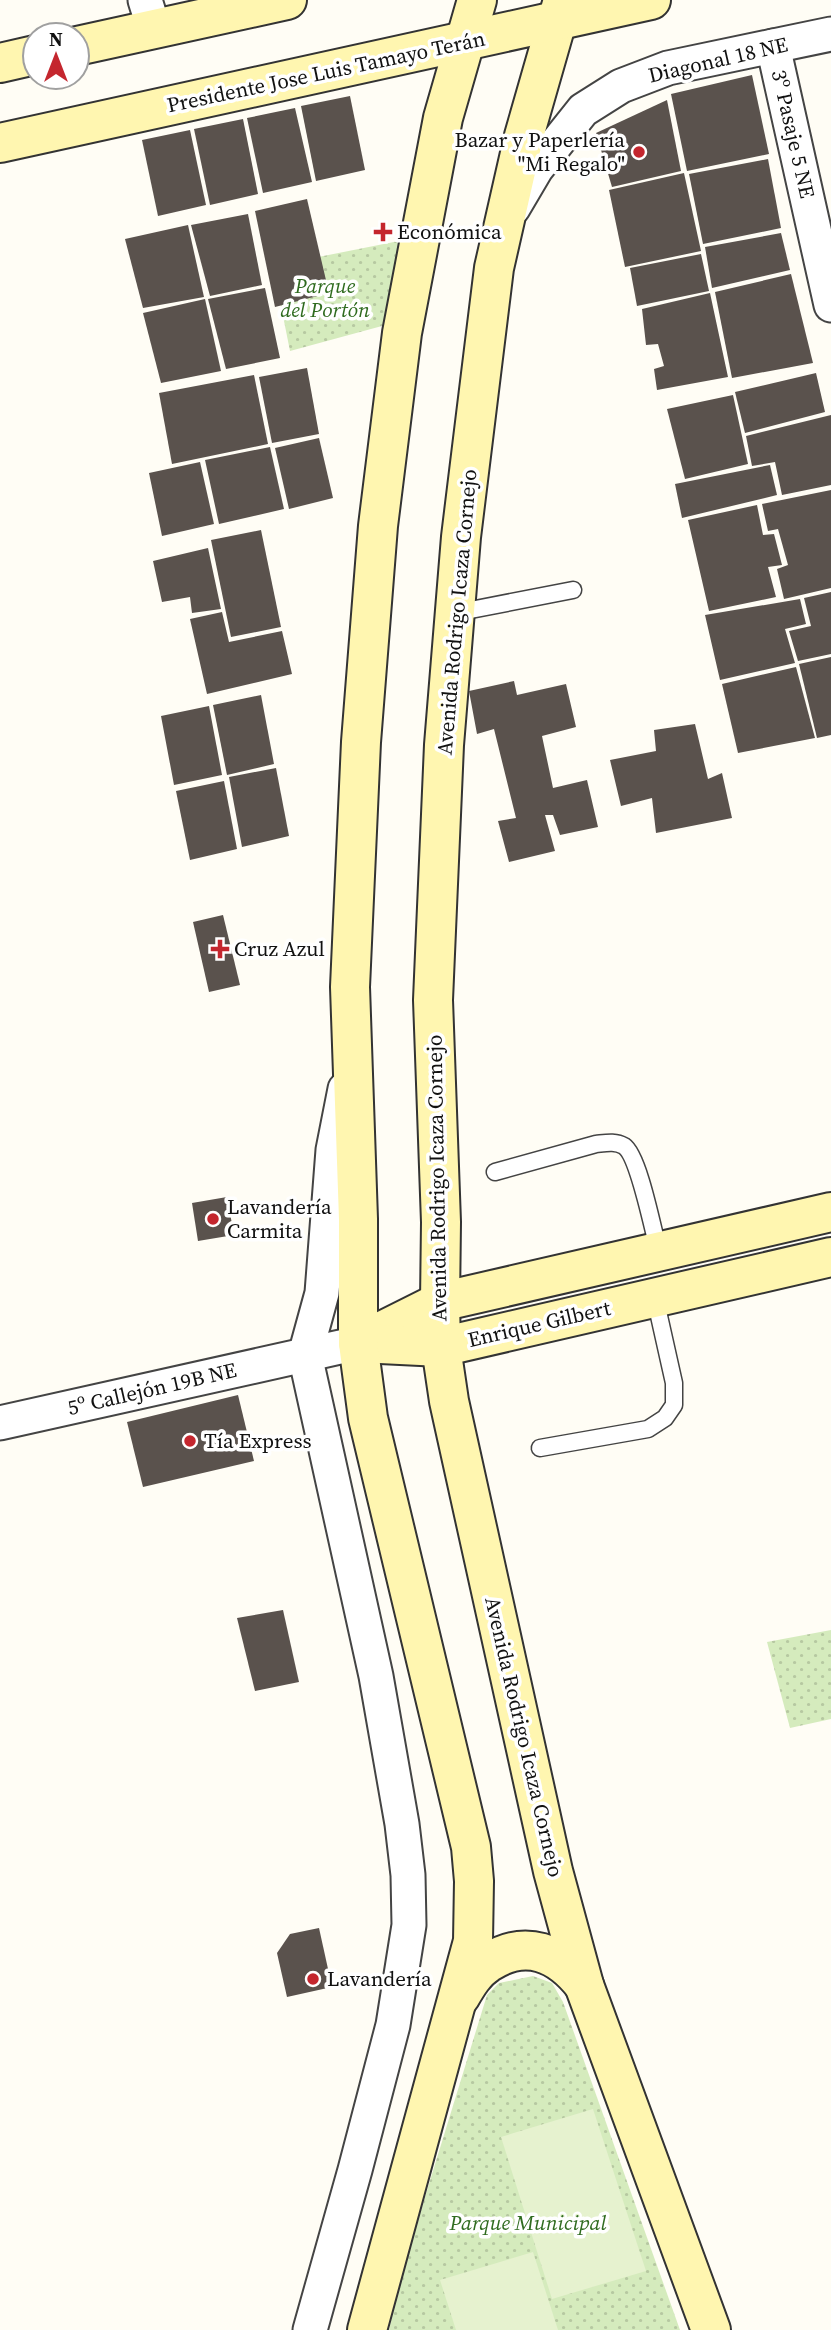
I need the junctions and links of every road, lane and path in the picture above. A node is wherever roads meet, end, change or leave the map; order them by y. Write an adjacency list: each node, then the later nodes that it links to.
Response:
1 (287, 0): 5 (street)
2 (477, 0): 8 (street)
3 (652, 0): 4 (street, Presidente Jose Luis Tamayo Terán)
4 (560, 10): 8 (street, Presidente Jose Luis Tamayo Terán); 13 (street, Avenida Rodrigo Icaza Cornejo)
5 (149, 14): 7 (street)
6 (831, 34): 9 (street, Diagonal 18 NE)
7 (91, 40)
8 (465, 41): 12 (street, Presidente Jose Luis Tamayo Terán); 17 (street)
9 (772, 46): 13 (street, Diagonal 18 NE); 14 (street, 3º Pasaje 5 NE)
10 (21, 58): 11 (street)
11 (0, 63)
12 (0, 143)
13 (505, 222): 16 (street, Avenida Rodrigo Icaza Cornejo)
14 (831, 305)
15 (573, 590): 16 (lane)
16 (455, 613): 23 (street, Avenida Rodrigo Icaza Cornejo)
17 (352, 1055): 24 (street); 26 (street)
18 (495, 1172): 20 (lane)
19 (831, 1212): 20 (street, Enrique Gilbert)
20 (659, 1252): 23 (street, Enrique Gilbert)
21 (831, 1257): 22 (street, Enrique Gilbert)
22 (654, 1298): 25 (street, Enrique Gilbert); 28 (lane)
23 (440, 1302): 24 (street, Enrique Gilbert); 25 (street, Avenida Rodrigo Icaza Cornejo)
24 (358, 1343): 25 (street, Enrique Gilbert); 26 (street, 5º Callejón 19B NE); 30 (street)
25 (441, 1347): 29 (street, Avenida Rodrigo Icaza Cornejo)
26 (305, 1355): 27 (street, 5º Callejón 19B NE); 32 (street)
27 (0, 1423)
28 (540, 1448)
29 (584, 1985): 30 (street); 31 (street, Avenida Rodrigo Icaza Cornejo)
30 (457, 2001): 33 (street)
31 (708, 2325)
32 (310, 2330)
33 (368, 2330)

